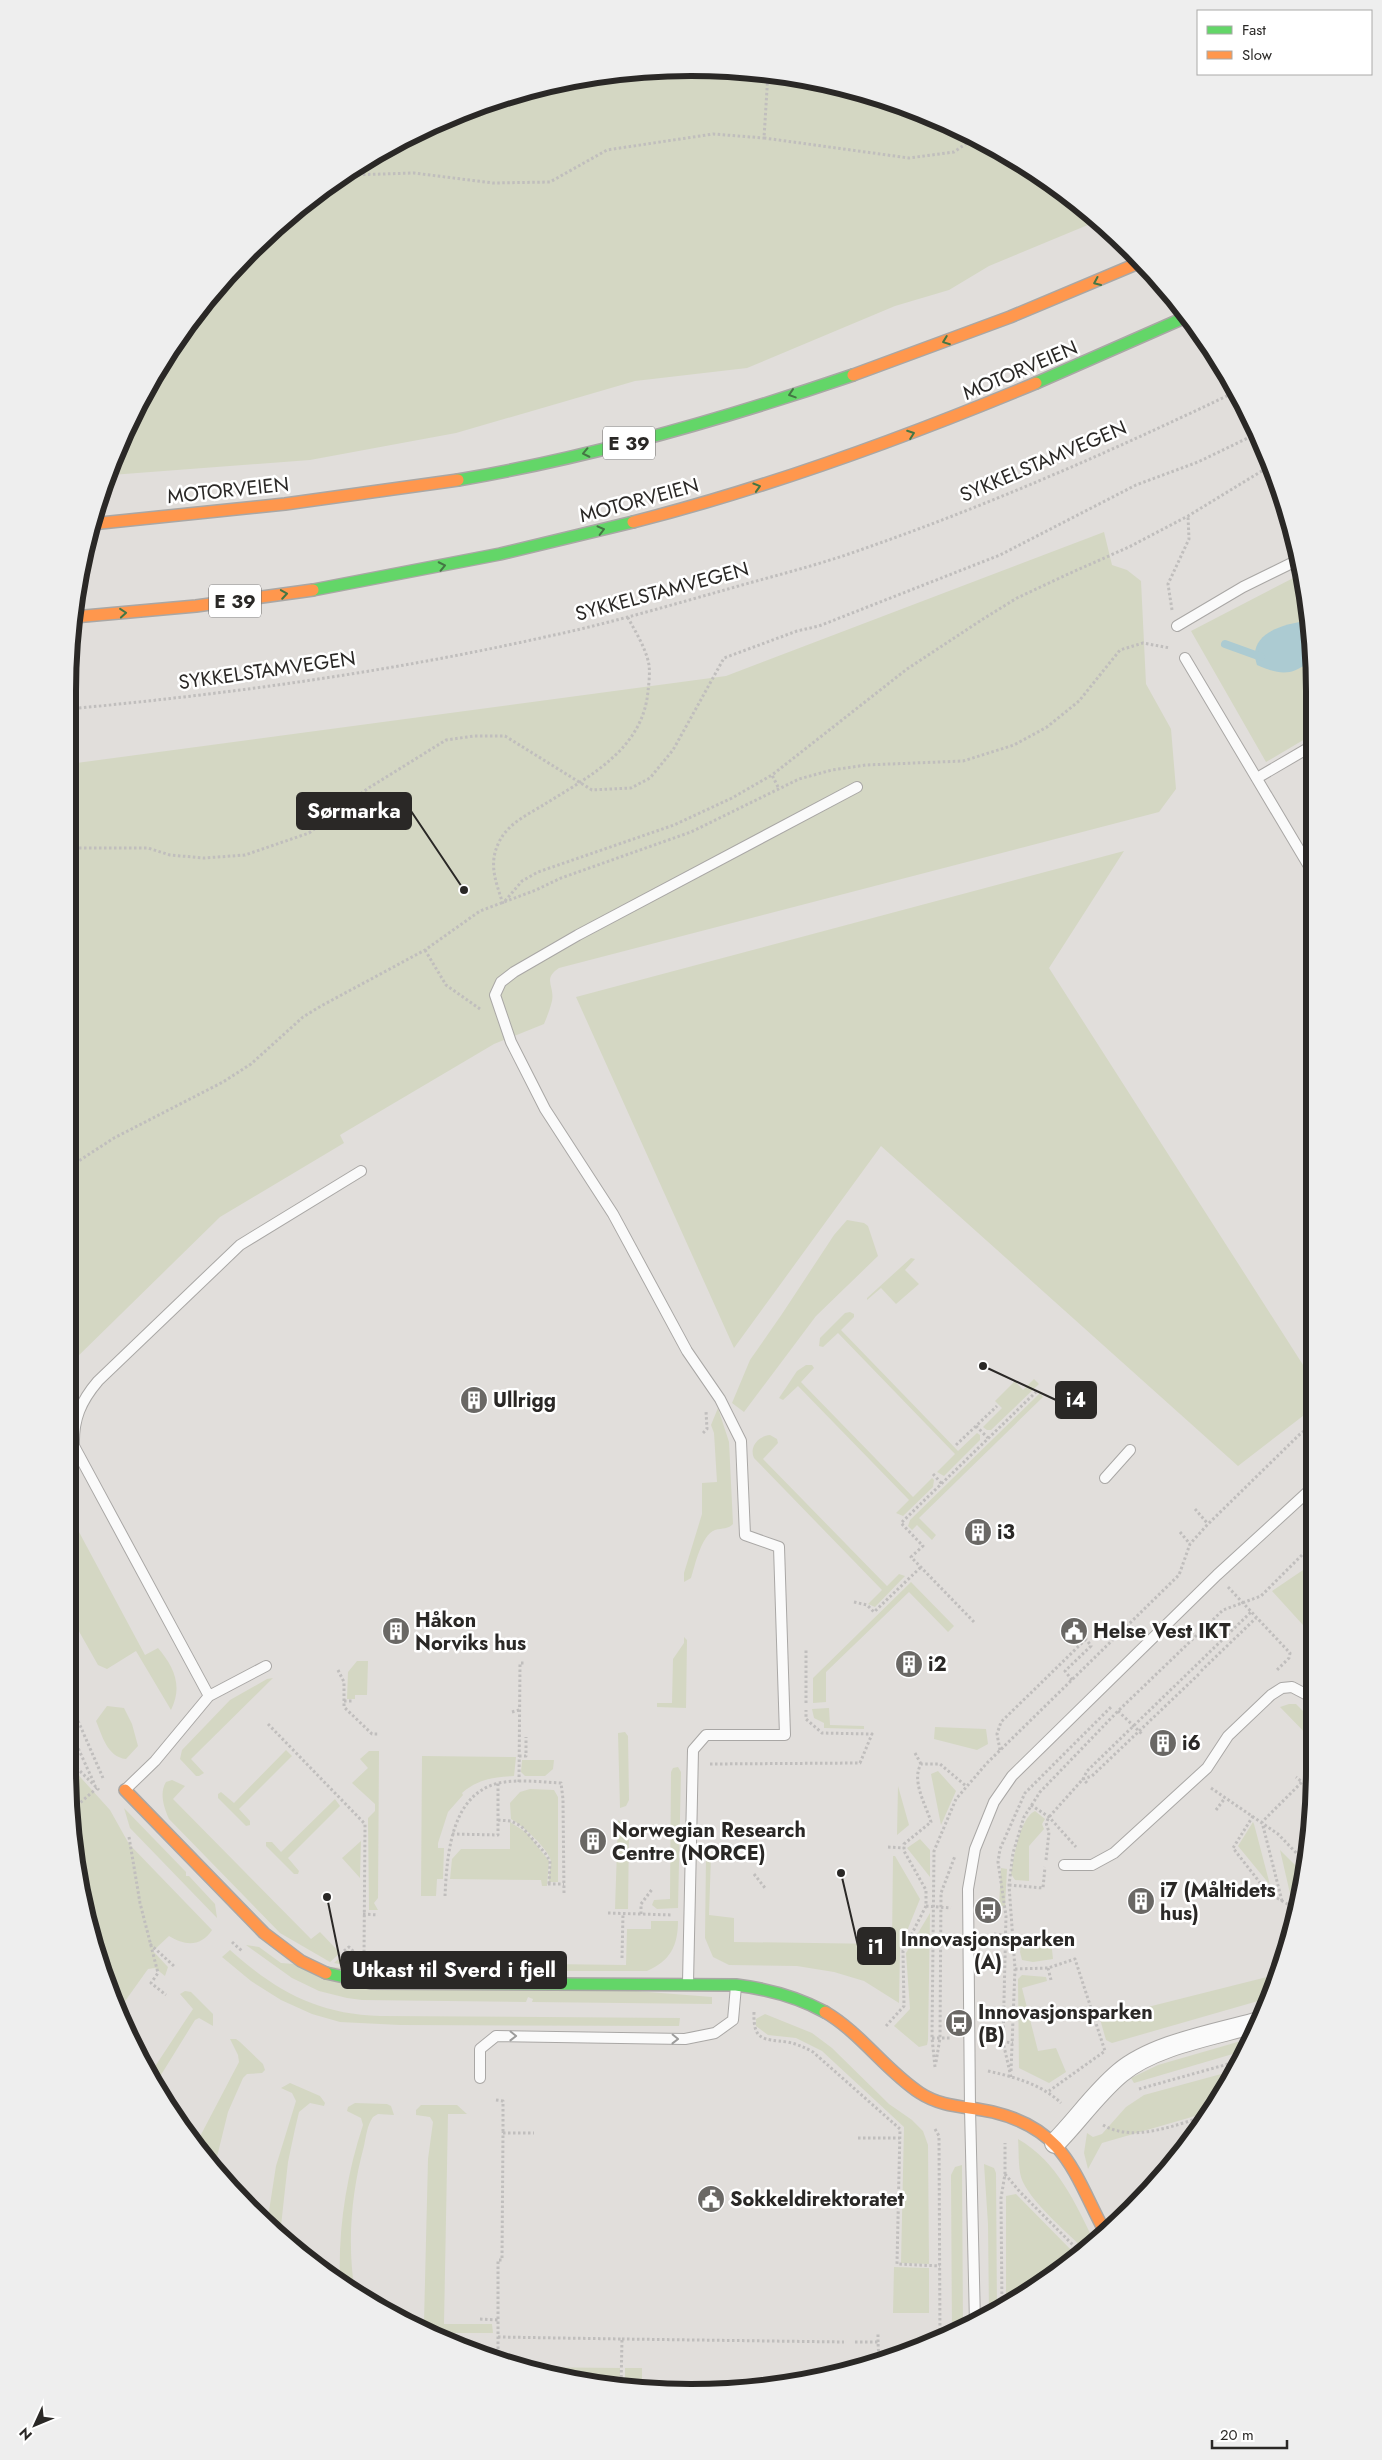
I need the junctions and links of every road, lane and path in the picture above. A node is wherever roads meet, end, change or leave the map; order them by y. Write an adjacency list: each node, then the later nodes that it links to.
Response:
1 (767, 82): 2 (path)
2 (764, 138): 3 (path); 4 (path)
3 (968, 142)
4 (358, 175)
5 (1134, 265): 11 (main road, MOTORVEIEN / E 39, one-way to 11)
6 (1181, 319): 13 (main road, MOTORVEIEN / E 39, one-way to 6)
7 (1229, 395): 14 (path, SYKKELSTAMVEGEN)
8 (1250, 437): 21 (path)
9 (1264, 470): 10 (path)
10 (1188, 516): 15 (path); 19 (path)
11 (100, 523)
12 (1292, 563): 15 (lane)
13 (81, 616)
14 (627, 616): 17 (path, SYKKELSTAMVEGEN); 21 (path)
15 (1177, 626)
16 (1185, 658): 20 (lane)
17 (76, 708)
18 (1306, 749): 20 (lane)
19 (772, 775): 22 (path); 26 (path)
20 (1257, 778): 25 (lane)
21 (580, 783): 24 (path); 26 (path)
22 (778, 787)
23 (857, 787): 28 (lane)
24 (76, 848)
25 (1306, 861)
26 (503, 904): 27 (path)
27 (425, 950): 28 (path); 29 (path)
28 (505, 1026): 141 (lane)
29 (76, 1163)
30 (361, 1171): 33 (lane)
31 (1036, 1392): 36 (path)
32 (997, 1406): 34 (path)
33 (76, 1421)
34 (976, 1426): 36 (path); 37 (path)
35 (1306, 1430): 45 (path)
36 (988, 1438): 42 (path)
37 (956, 1445)
38 (76, 1450): 66 (lane)
39 (1130, 1450): 41 (lane)
40 (933, 1474): 42 (path)
41 (1105, 1478)
42 (942, 1484): 49 (path)
43 (1306, 1493): 50 (lane)
44 (1195, 1509): 45 (path)
45 (1208, 1524): 47 (path)
46 (1180, 1532): 47 (path)
47 (1190, 1544): 58 (path)
48 (1306, 1551): 52 (path)
49 (921, 1567): 51 (path); 55 (path)
50 (1217, 1575): 52 (path); 161 (lane)
51 (854, 1602)
52 (1243, 1603): 53 (path); 72 (path)
53 (1251, 1612): 54 (path); 87 (path)
54 (1256, 1618): 63 (path); 76 (path)
55 (974, 1622)
56 (1080, 1638): 57 (path)
57 (1086, 1638): 64 (path); 80 (path)
58 (1114, 1639)
59 (806, 1648): 69 (path)
60 (526, 1663): 70 (path)
61 (266, 1666): 66 (lane)
62 (338, 1670): 67 (path)
63 (1275, 1672)
64 (1072, 1680)
65 (1306, 1694): 111 (lane)
66 (209, 1696): 94 (lane)
67 (344, 1701): 68 (path); 77 (path)
68 (354, 1701)
69 (806, 1703)
70 (519, 1710): 73 (path); 82 (path)
71 (806, 1710): 83 (path)
72 (1118, 1711): 76 (path); 99 (path)
73 (512, 1712)
74 (76, 1715): 88 (path)
75 (268, 1724): 128 (path)
76 (1140, 1732): 87 (path)
77 (379, 1734)
78 (526, 1738): 82 (path)
79 (76, 1743): 93 (path)
80 (1000, 1750)
81 (916, 1753): 84 (path)
82 (519, 1756): 89 (path)
83 (705, 1764)
84 (921, 1764): 92 (path); 108 (path)
85 (76, 1767): 93 (path)
86 (1296, 1777): 104 (path)
87 (1083, 1779): 90 (path); 101 (path)
88 (105, 1781)
89 (519, 1782): 91 (path); 113 (path)
90 (1087, 1783)
91 (498, 1784): 103 (path); 105 (path)
92 (966, 1786)
93 (97, 1788): 98 (path)
94 (125, 1790): 141 (main road)
95 (1205, 1790): 97 (path)
96 (1025, 1793): 133 (path)
97 (1226, 1798): 100 (path); 102 (path)
98 (78, 1805)
99 (1031, 1805): 101 (path); 114 (path)
100 (1216, 1810)
101 (1048, 1816): 109 (path); 115 (path)
102 (1253, 1816): 104 (path); 119 (path)
103 (498, 1820): 105 (path); 113 (path)
104 (1262, 1822): 110 (path); 123 (path)
105 (452, 1834): 121 (path)
106 (130, 1837): 135 (path)
107 (888, 1848): 108 (path)
108 (904, 1848): 124 (path)
109 (1079, 1851)
110 (1299, 1856)
111 (1064, 1865)
112 (754, 1874): 117 (path)
113 (564, 1884): 120 (path)
114 (1009, 1885): 115 (path); 134 (path)
115 (1035, 1887): 118 (path)
116 (652, 1888): 129 (path)
117 (765, 1888)
118 (1035, 1892)
119 (1268, 1893): 122 (path); 123 (path)
120 (564, 1894)
121 (445, 1896)
122 (1264, 1896)
123 (1282, 1901): 125 (path)
124 (926, 1906): 126 (path); 147 (path)
125 (1290, 1906)
126 (951, 1908)
127 (608, 1913): 129 (path)
128 (363, 1914): 130 (path); 136 (path)
129 (641, 1914): 131 (path)
130 (378, 1915)
131 (678, 1915)
132 (994, 1934): 133 (path)
133 (1006, 1935): 134 (path); 152 (path)
134 (1014, 1936): 139 (path)
135 (150, 1944): 137 (path); 143 (path)
136 (370, 1958)
137 (175, 1967)
138 (1048, 1968): 139 (path); 140 (path); 159 (path)
139 (1015, 1969): 153 (path)
140 (1051, 1980)
141 (688, 1984): 142 (main road)
142 (736, 1985): 146 (lane); 161 (main road)
143 (166, 1995)
144 (754, 2011): 145 (path); 146 (path); 171 (path)
145 (760, 2011)
146 (735, 2012): 157 (lane, one-way to 146)
147 (886, 2026)
148 (1249, 2026): 173 (street)
149 (932, 2038): 150 (path)
150 (952, 2038)
151 (992, 2040): 152 (path)
152 (1003, 2042): 153 (path); 156 (path)
153 (1013, 2043): 156 (path)
154 (1230, 2064): 158 (path)
155 (986, 2071): 156 (path)
156 (1011, 2077): 159 (path)
157 (480, 2078)
158 (1136, 2090)
159 (1049, 2091): 162 (path)
160 (496, 2100): 168 (path)
161 (970, 2108): 173 (main road); 179 (lane)
162 (1066, 2109)
163 (1109, 2118): 166 (path)
164 (1197, 2118): 166 (path)
165 (931, 2121): 177 (path)
166 (1103, 2125): 167 (path)
167 (1097, 2126)
168 (503, 2133): 169 (path); 181 (path)
169 (534, 2133)
170 (858, 2138): 171 (path)
171 (900, 2138): 177 (path)
172 (1005, 2140): 174 (path)
173 (1055, 2143): 175 (main road)
174 (1005, 2174): 176 (path); 178 (path)
175 (1102, 2226)
176 (1076, 2248)
177 (940, 2266): 182 (path)
178 (1002, 2299)
179 (975, 2314)
180 (480, 2319): 181 (path)
181 (498, 2320): 184 (path)
182 (940, 2331)
183 (878, 2334): 188 (path)
184 (498, 2337): 185 (path); 189 (path)
185 (622, 2339): 186 (path); 191 (path)
186 (844, 2342)
187 (856, 2342): 188 (path)
188 (878, 2342): 190 (path)
189 (498, 2353)
190 (879, 2354)
191 (621, 2379)

